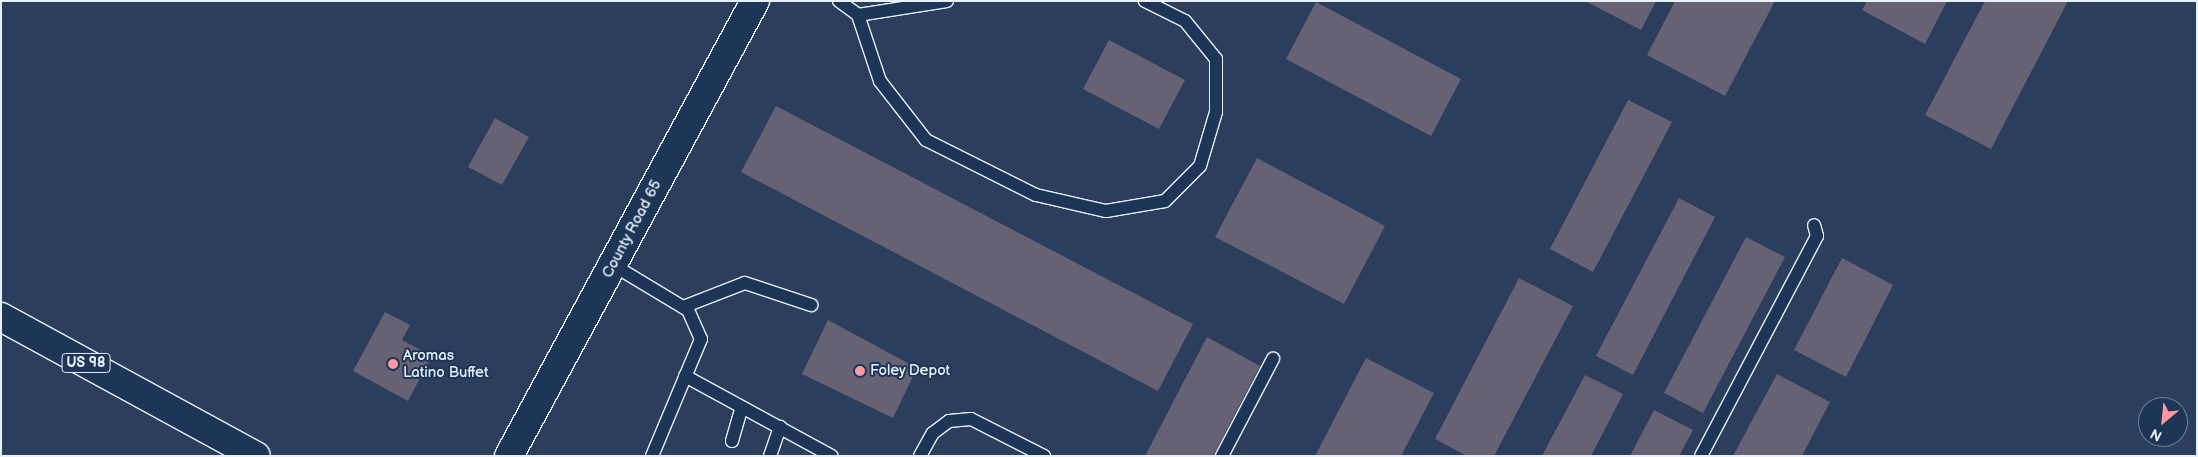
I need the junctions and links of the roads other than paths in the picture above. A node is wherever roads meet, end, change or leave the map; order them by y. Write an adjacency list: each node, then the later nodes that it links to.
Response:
1 (755, 1): 7 (street, County Road 65)
2 (839, 1): 5 (lane)
3 (947, 1): 5 (lane)
4 (1145, 1): 5 (lane)
5 (858, 15)
6 (1814, 225): 24 (lane)
7 (613, 265): 9 (lane); 18 (street, County Road 65)
8 (811, 305): 9 (lane)
9 (683, 307): 12 (lane)
10 (1, 317): 17 (street, US 98)
11 (1273, 359): 23 (lane)
12 (685, 376): 13 (lane); 19 (lane)
13 (742, 407): 14 (lane); 15 (lane)
14 (780, 427): 16 (lane); 20 (lane)
15 (732, 441)
16 (824, 454)
17 (256, 456)
18 (509, 456)
19 (652, 456)
20 (770, 456)
21 (920, 456): 22 (lane)
22 (1044, 456)
23 (1222, 456)
24 (1701, 456)

